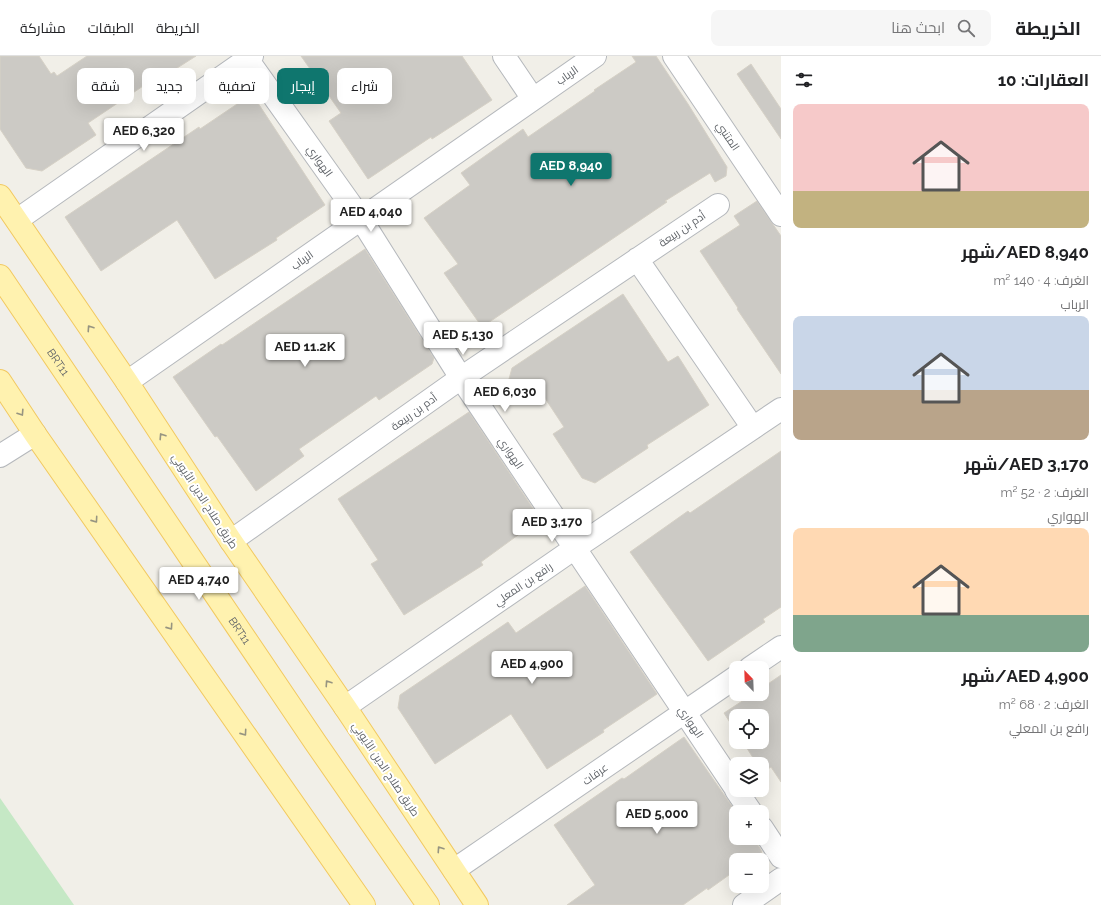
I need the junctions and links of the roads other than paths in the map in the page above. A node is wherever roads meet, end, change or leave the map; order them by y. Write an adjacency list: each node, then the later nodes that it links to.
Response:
1 (504, 56): 5 (street)
2 (594, 56): 5 (street, الرباب)
3 (674, 56): 8 (street, المتنبي)
4 (248, 57): 9 (street, الهواري); 10 (street)
5 (533, 99): 9 (street, الرباب)
6 (0, 196): 10 (main road, طريق صلاح الدين الأيوبي)
7 (718, 205): 11 (street, أدم بن ربيعة)
8 (781, 215)
9 (361, 219): 13 (street, الهواري); 15 (street, الرباب)
10 (16, 220): 15 (main road, طريق صلاح الدين الأيوبي, one-way to 10)
11 (637, 259): 13 (street, أدم بن ربيعة); 17 (street)
12 (0, 276): 33 (main road, BRT11)
13 (461, 378): 20 (street, أدم بن ربيعة); 21 (street, الهواري)
14 (0, 381): 18 (main road, one-way to 18)
15 (127, 382): 20 (main road, طريق صلاح الدين الأيوبي, one-way to 15)
16 (781, 409): 17 (street, رافع بن المعلي)
17 (753, 428): 21 (street, رافع بن المعلي)
18 (35, 434): 19 (street); 32 (main road, one-way to 32)
19 (0, 456)
20 (231, 541): 25 (main road, طريق صلاح الدين الأيوبي, one-way to 20)
21 (575, 548): 25 (street, رافع بن المعلي); 26 (street, الهواري)
22 (781, 647): 23 (street)
23 (760, 661)
24 (729, 682): 26 (street, عرفات)
25 (344, 707): 30 (main road, طريق صلاح الدين الأيوبي, one-way to 25)
26 (684, 712): 27 (street, الهواري); 30 (street, عرفات)
27 (729, 780)
28 (769, 839): 29 (street)
29 (781, 857)
30 (454, 870): 34 (main road, طريق صلاح الدين الأيوبي)
31 (781, 879): 35 (street)
32 (364, 905)
33 (428, 905)
34 (477, 905)
35 (744, 905)

